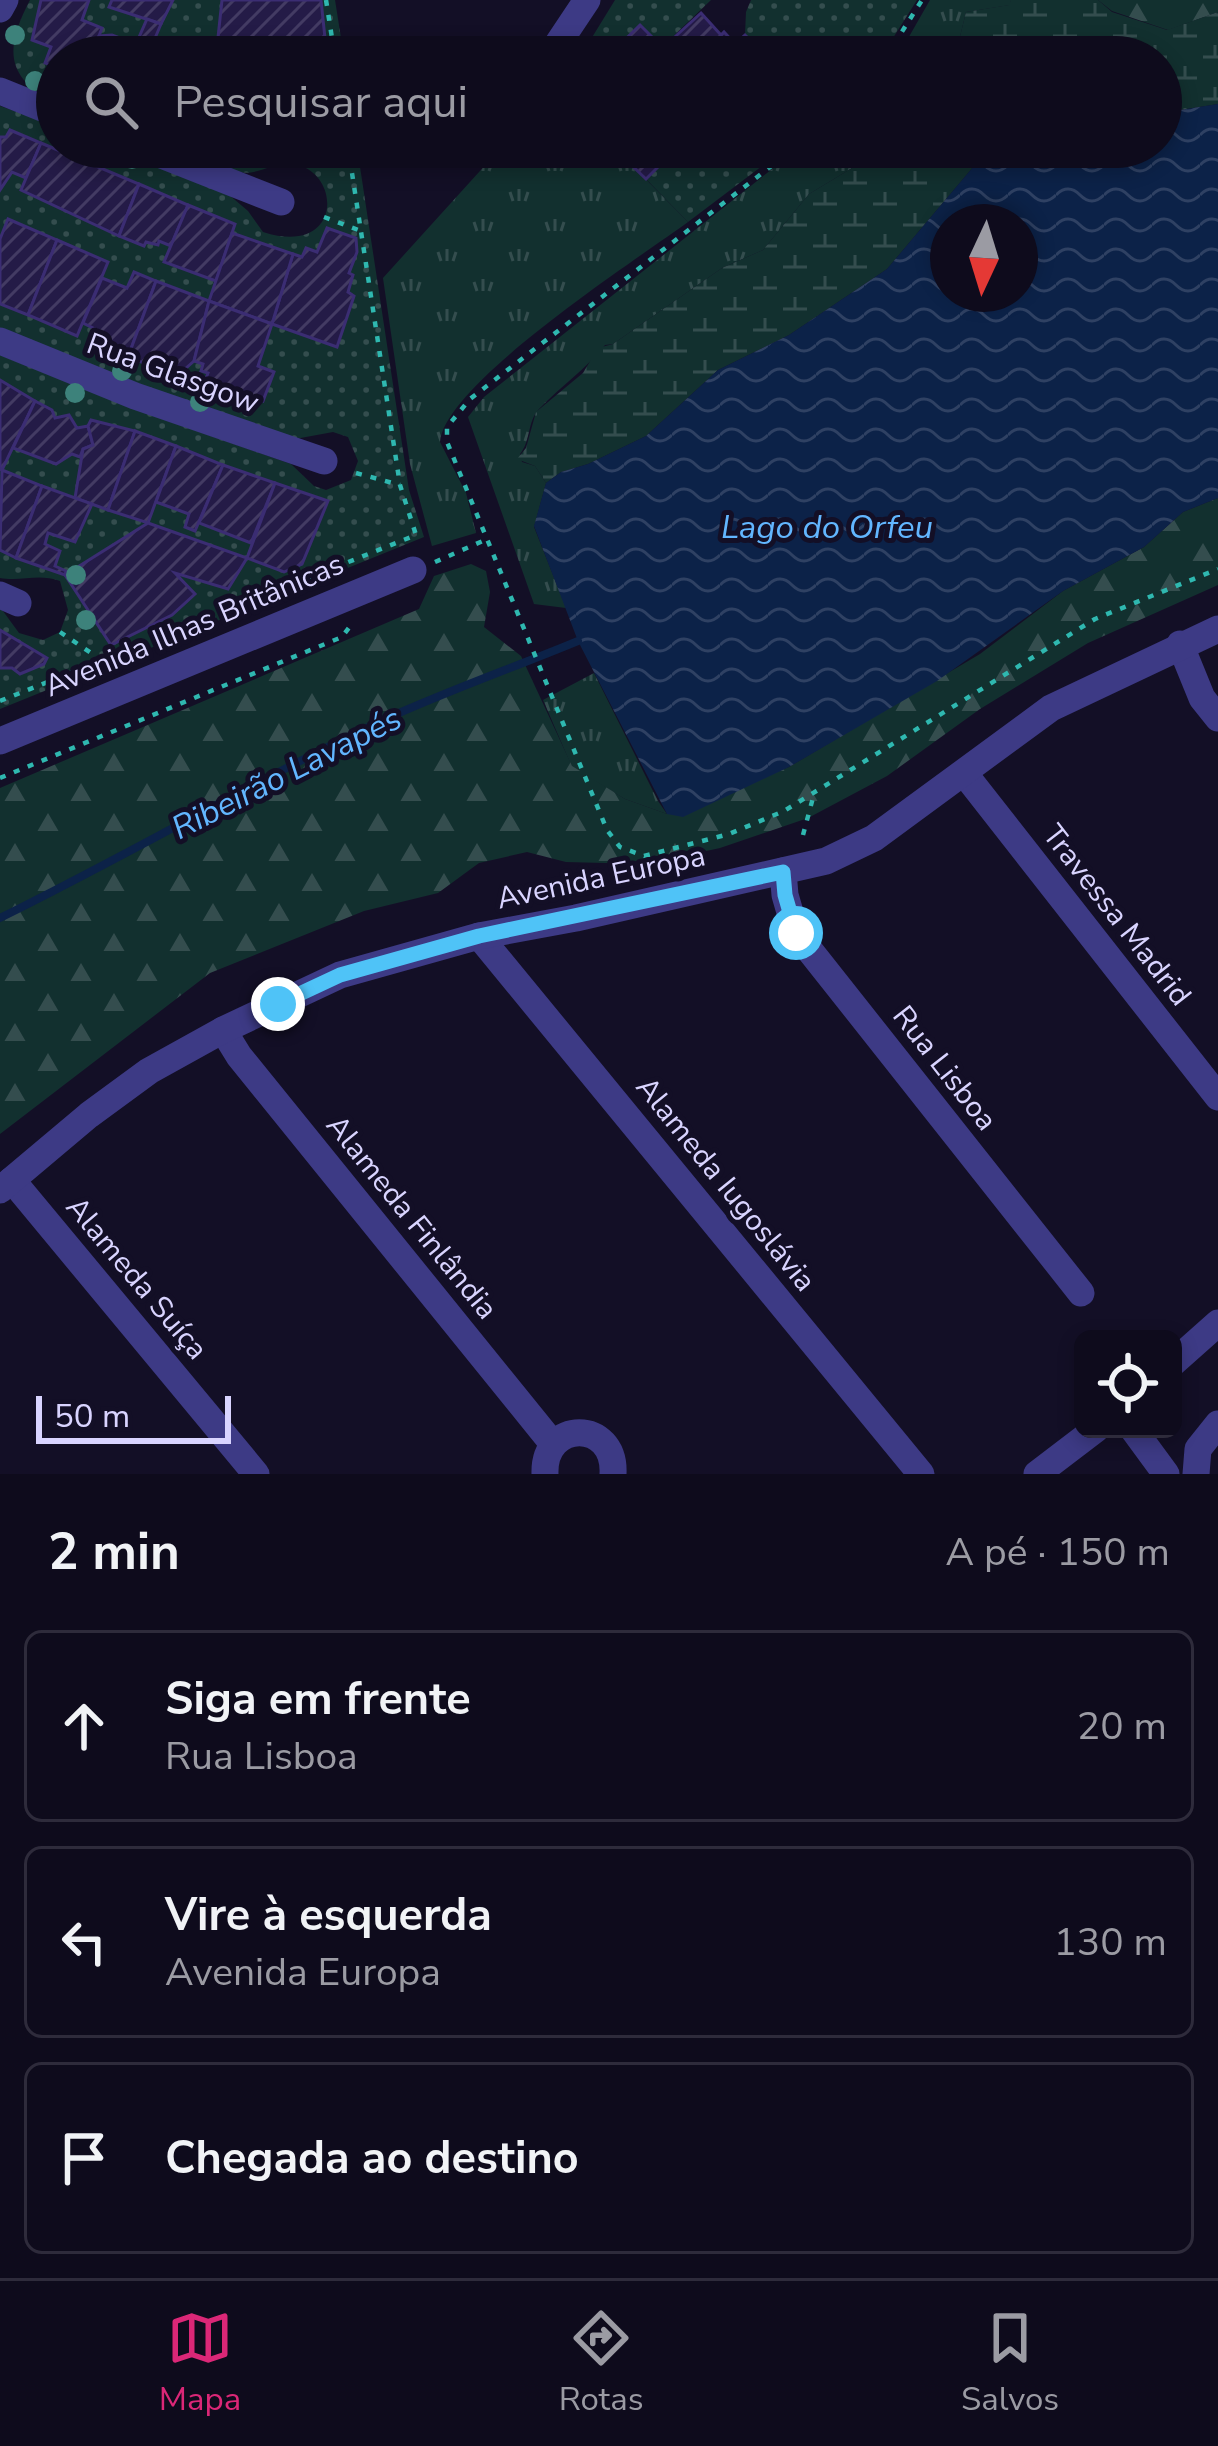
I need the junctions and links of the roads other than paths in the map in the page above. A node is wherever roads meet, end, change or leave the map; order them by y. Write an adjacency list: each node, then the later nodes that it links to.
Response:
1 (4, 0): 3 (street)
2 (587, 0): 4 (street)
3 (0, 9)
4 (563, 36)
5 (0, 92): 6 (street)
6 (36, 106)
7 (194, 168): 8 (street)
8 (281, 202)
9 (0, 341): 10 (street, Rua Glasgow)
10 (324, 461)
11 (412, 570): 15 (street, Avenida Ilhas Britânicas)
12 (1218, 629): 13 (street, Avenida Europa)
13 (1180, 644): 14 (street); 16 (street, Avenida Europa)
14 (1218, 718)
15 (0, 741)
16 (964, 773): 17 (street, Avenida Europa); 20 (street, Travessa Madrid)
17 (783, 872): 18 (street, Avenida Europa); 22 (street, Rua Lisboa)
18 (479, 936): 19 (street, Avenida Europa); 32 (street, Alameda Iugoslávia)
19 (223, 1030): 21 (street, Avenida Europa); 28 (street, Alameda Finlândia)
20 (1218, 1097)
21 (6, 1185): 29 (street, Alameda Suíça)
22 (1081, 1293)
23 (1218, 1324): 24 (street)
24 (1182, 1356)
25 (1218, 1424): 35 (street)
26 (1084, 1438): 33 (street)
27 (1140, 1438): 34 (street)
28 (553, 1444): 30 (street); 31 (street)
29 (256, 1474)
30 (544, 1474)
31 (613, 1474)
32 (921, 1474)
33 (1037, 1474)
34 (1166, 1474)
35 (1196, 1474)

